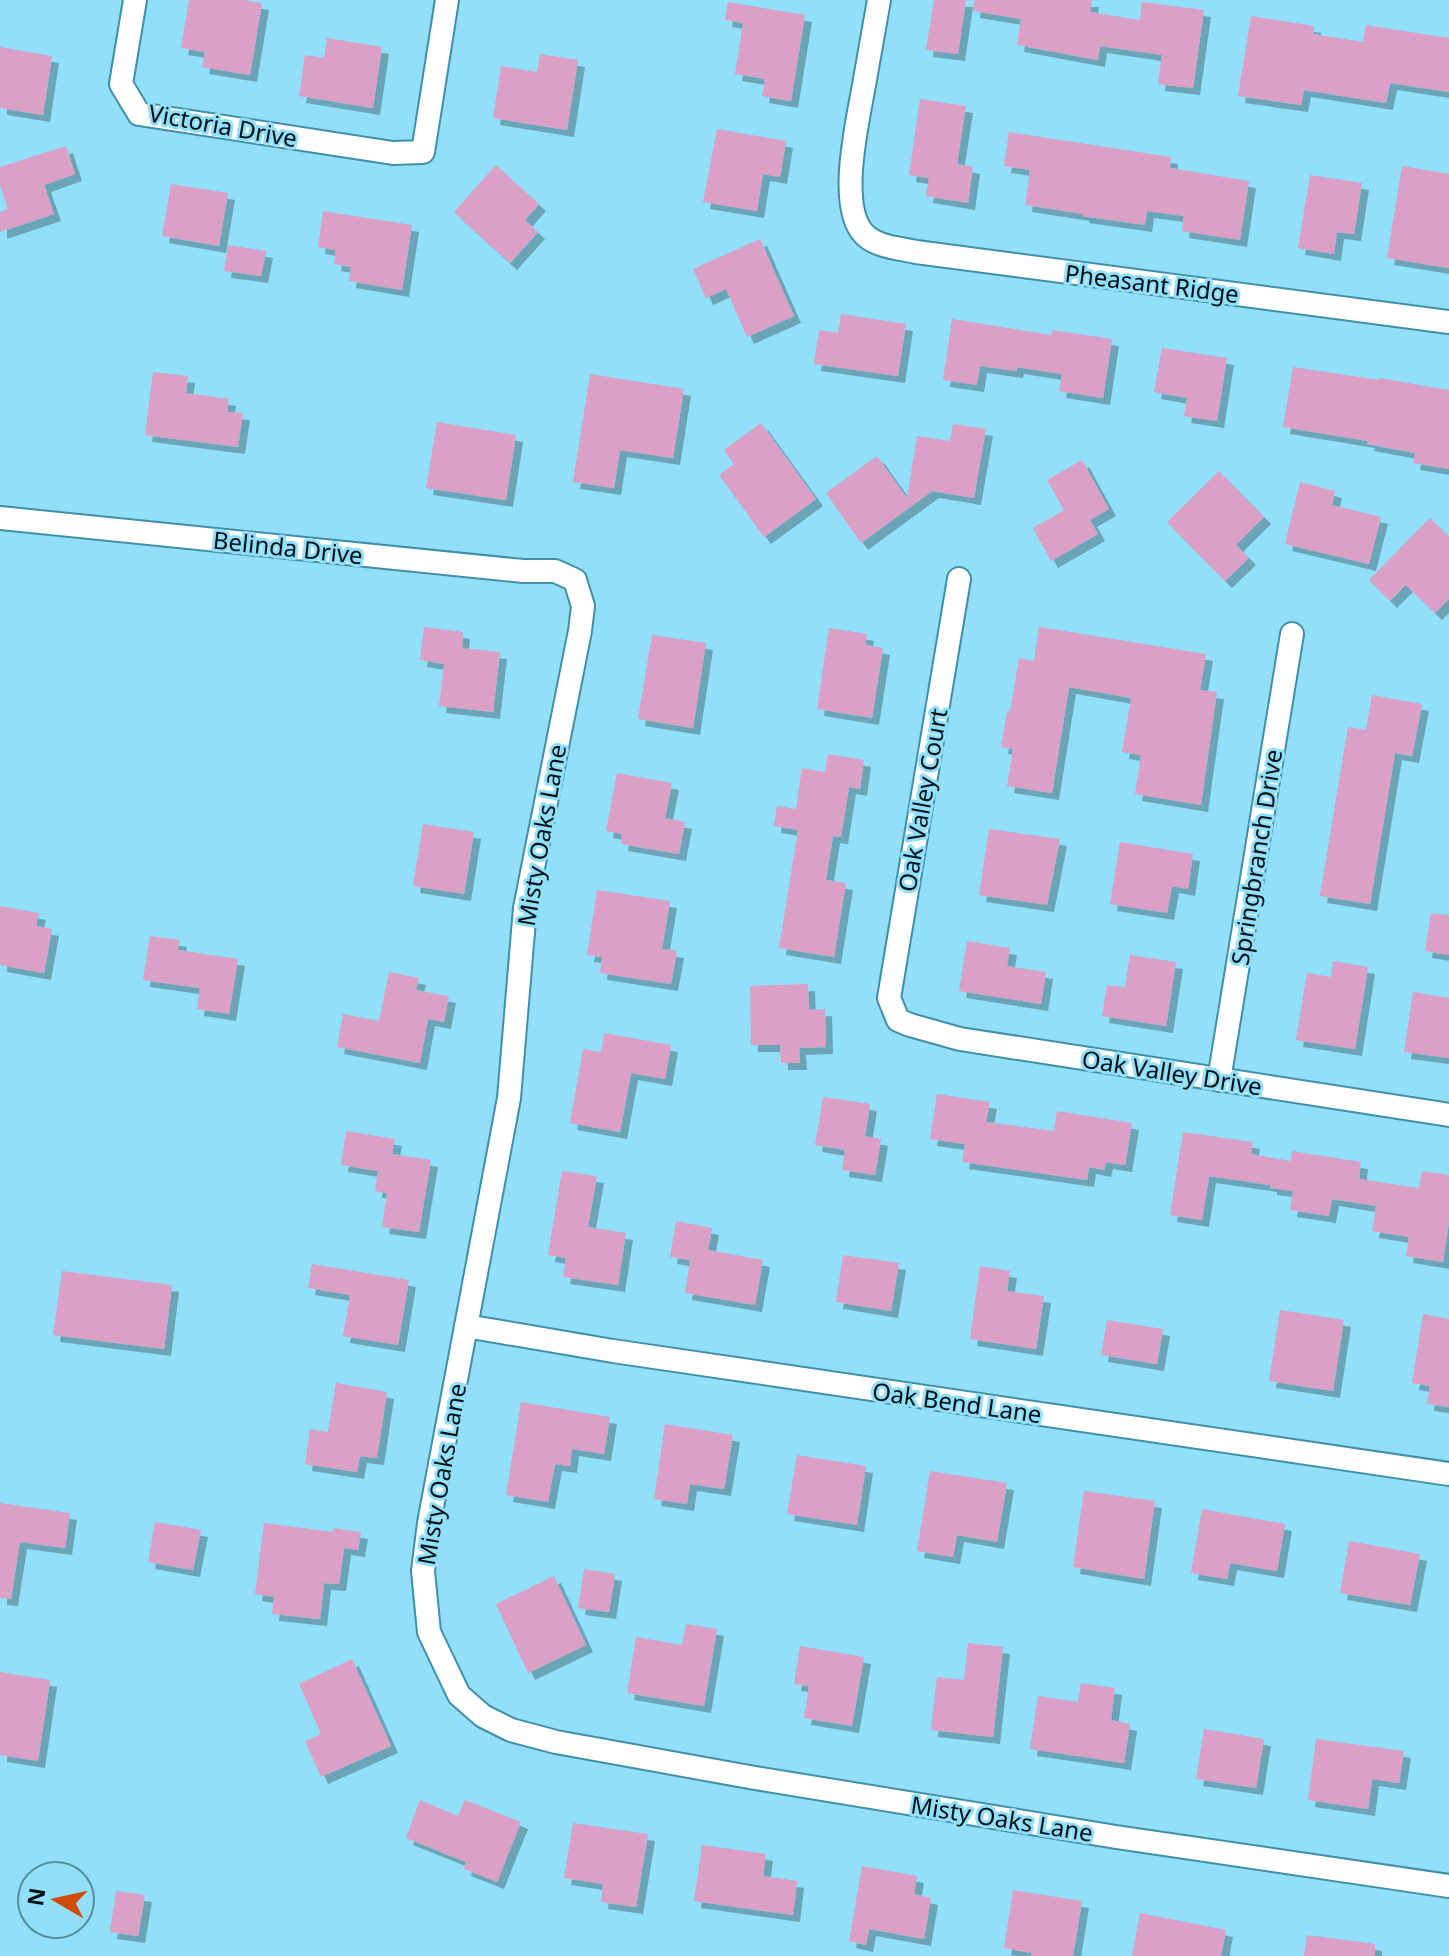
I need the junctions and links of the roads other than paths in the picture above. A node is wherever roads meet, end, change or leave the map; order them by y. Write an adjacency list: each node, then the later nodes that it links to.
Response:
1 (135, 0): 2 (street, Victoria Drive)
2 (447, 0)
3 (879, 0): 4 (street, Pheasant Ridge)
4 (1449, 322)
5 (0, 518): 7 (street, Belinda Drive)
6 (959, 579): 9 (street, Oak Valley Court)
7 (575, 580): 12 (street, Misty Oaks Lane)
8 (1292, 634): 10 (street, Springbranch Drive)
9 (898, 1020): 10 (street, Oak Valley Drive)
10 (1219, 1080): 11 (street, Oak Valley Drive)
11 (1449, 1115)
12 (466, 1326): 13 (street, Oak Bend Lane); 14 (street, Misty Oaks Lane)
13 (1449, 1474)
14 (1449, 1886)

